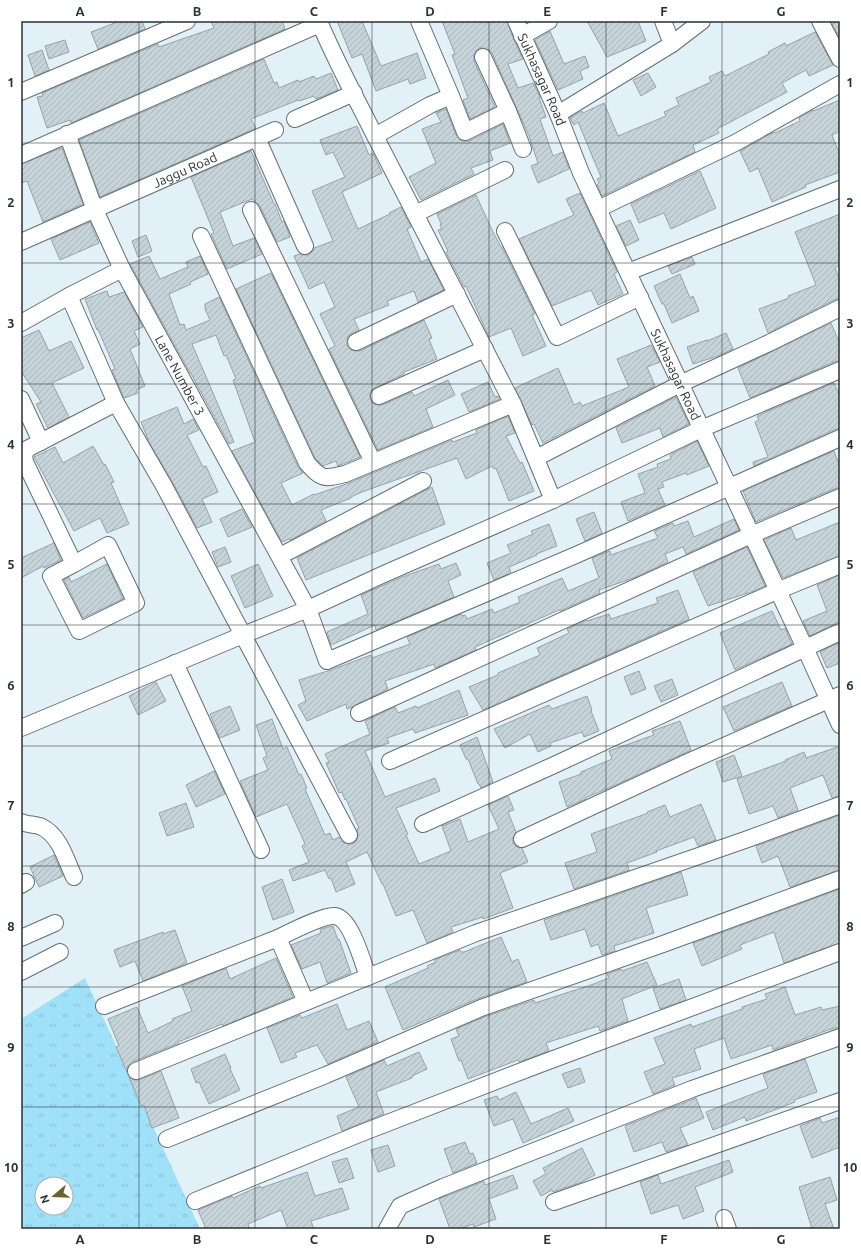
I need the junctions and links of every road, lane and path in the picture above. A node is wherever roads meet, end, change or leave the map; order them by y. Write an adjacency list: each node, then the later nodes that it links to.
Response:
1 (187, 21): 14 (street)
2 (419, 21): 16 (street)
3 (516, 21): 9 (street, Sukhasagar Road)
4 (549, 21): 9 (street)
5 (663, 21): 10 (street)
6 (702, 21): 10 (street)
7 (820, 21): 12 (street)
8 (320, 22): 15 (street); 21 (street)
9 (522, 36): 18 (street, Sukhasagar Road)
10 (672, 44): 18 (street)
11 (483, 57): 17 (street)
12 (840, 59)
13 (840, 84): 28 (street)
14 (21, 92)
15 (354, 93): 19 (street); 22 (street)
16 (451, 96): 17 (street); 22 (street)
17 (508, 111): 24 (street)
18 (558, 114): 28 (street, Sukhasagar Road)
19 (295, 119)
20 (275, 130): 23 (street, Jaggu Road)
21 (67, 134): 25 (street); 29 (street, Lane Number 3)
22 (375, 136): 31 (street)
23 (257, 138): 29 (street, Jaggu Road); 35 (street)
24 (523, 149)
25 (21, 155)
26 (504, 170): 31 (street)
27 (840, 189): 37 (street)
28 (598, 209): 37 (street, Sukhasagar Road)
29 (95, 210): 34 (street, Jaggu Road); 36 (street, Lane Number 3)
30 (251, 210): 55 (street)
31 (415, 214): 38 (street)
32 (505, 232): 40 (street)
33 (201, 236): 55 (street)
34 (21, 242)
35 (305, 246)
36 (122, 269): 39 (street); 61 (street, Lane Number 3)
37 (628, 272): 40 (street, Sukhasagar Road)
38 (457, 294): 43 (street); 44 (street)
39 (69, 296): 42 (street); 49 (street)
40 (640, 297): 46 (street, Sukhasagar Road)
41 (840, 308): 46 (street)
42 (21, 323)
43 (356, 342)
44 (485, 349): 47 (street); 50 (street)
45 (840, 370): 51 (street)
46 (680, 384): 51 (street, Sukhasagar Road); 54 (street)
47 (379, 396)
48 (21, 399): 53 (street)
49 (116, 403): 53 (street); 67 (street)
50 (514, 404): 54 (street); 55 (street)
51 (701, 429): 57 (street, Sukhasagar Road); 59 (street)
52 (840, 438): 57 (street)
53 (41, 442): 62 (street)
54 (536, 458): 59 (street)
55 (373, 462)
56 (423, 481): 61 (street)
57 (729, 488): 60 (street, Sukhasagar Road); 65 (street, Lane Number 3)
58 (840, 497): 60 (street)
59 (553, 500): 65 (street)
60 (751, 535): 64 (street, Sukhasagar Road); 71 (street)
61 (280, 556): 65 (street, Lane Number 3)
62 (74, 564): 62 (street)
63 (840, 565): 64 (street)
64 (777, 591): 68 (street, Sukhasagar Road); 74 (street)
65 (308, 609): 67 (street)
66 (840, 632): 68 (street)
67 (243, 635): 69 (street); 78 (street)
68 (805, 648): 70 (street, Sukhasagar Road); 77 (street)
69 (175, 663): 73 (street); 80 (street)
70 (834, 698): 72 (street, Sukhasagar Road); 79 (street)
71 (359, 714)
72 (840, 725)
73 (21, 728)
74 (390, 761)
75 (840, 805): 89 (street)
76 (21, 822): 81 (street)
77 (423, 824)
78 (349, 835)
79 (522, 839)
80 (262, 850)
81 (74, 877)
82 (840, 879): 95 (street)
83 (55, 923): 84 (street)
84 (21, 938)
85 (278, 938): 89 (street); 90 (street); 91 (street)
86 (60, 952): 88 (street)
87 (840, 952): 96 (street)
88 (21, 972)
89 (368, 976): 90 (street)
90 (306, 1002): 93 (street)
91 (104, 1006)
92 (840, 1037): 98 (street)
93 (136, 1071)
94 (840, 1101): 97 (street)
95 (167, 1139)
96 (195, 1201)
97 (554, 1202)
98 (387, 1229)

